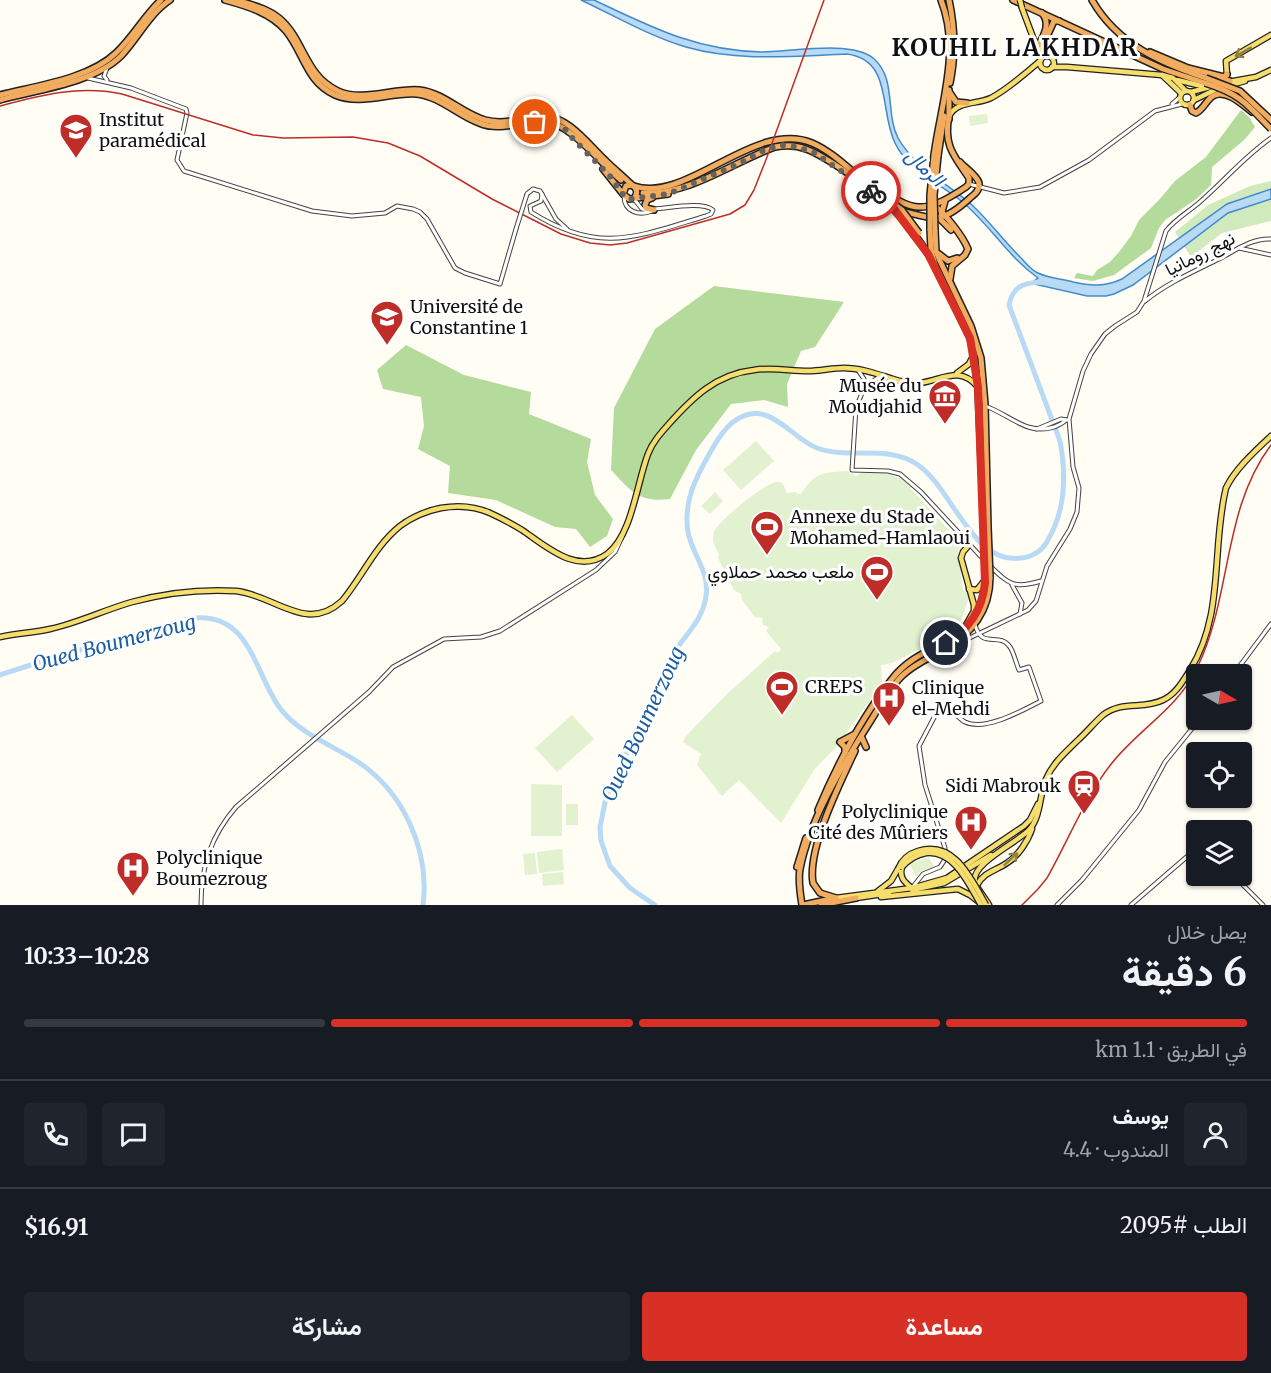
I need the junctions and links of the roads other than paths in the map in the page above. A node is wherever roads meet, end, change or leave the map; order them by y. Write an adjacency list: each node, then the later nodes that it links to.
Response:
1 (161, 0): 33 (highway)
2 (170, 0): 19 (highway)
3 (225, 0): 42 (highway)
4 (237, 0): 49 (highway)
5 (941, 0): 46 (highway)
6 (948, 0): 31 (highway)
7 (1015, 0): 9 (highway); 13 (main road, bridge)
8 (1092, 0): 15 (highway)
9 (1041, 12): 10 (highway); 11 (highway)
10 (1060, 21): 16 (highway); 30 (highway)
11 (1044, 33): 13 (main road); 14 (highway)
12 (1271, 35): 28 (main road, one-way to 28)
13 (1032, 36): 14 (main road)
14 (1038, 46): 16 (main road)
15 (1137, 48): 28 (highway); 30 (highway)
16 (1043, 58): 17 (main road); 21 (main road); 23 (main road)
17 (1053, 61): 18 (main road); 20 (main road)
18 (1067, 67): 20 (main road); 24 (main road)
19 (107, 68): 25 (highway); 29 (street)
20 (1052, 68): 21 (main road)
21 (1043, 69): 23 (main road)
22 (1271, 70): 26 (main road)
23 (1024, 74): 35 (main road)
24 (1162, 75): 27 (main road); 32 (main road)
25 (85, 77): 29 (street); 33 (highway)
26 (1256, 77): 28 (main road); 34 (main road)
27 (1173, 78): 30 (main road); 32 (main road)
28 (1228, 78): 30 (main road)
29 (114, 83): 54 (street, bridge)
30 (1208, 84): 32 (main road); 40 (highway, bridge); 41 (highway, bridge)
31 (949, 90): 35 (highway); 39 (highway); 46 (highway)
32 (1184, 94): 34 (main road); 36 (main road); 38 (street)
33 (0, 98)
34 (1194, 100): 37 (main road)
35 (967, 103): 39 (main road)
36 (1182, 104): 37 (main road); 38 (street)
37 (1190, 105): 40 (highway, bridge)
38 (1168, 106): 52 (street)
39 (949, 116): 45 (highway); 52 (highway)
40 (1261, 118): 43 (highway, bridge)
41 (1271, 120)
42 (565, 129): 48 (highway); 55 (highway)
43 (1271, 129)
44 (1271, 138): 74 (street)
45 (950, 149): 46 (highway); 51 (highway)
46 (937, 154): 66 (highway, bridge)
47 (847, 167): 49 (highway); 60 (highway); 66 (highway, bridge)
48 (621, 180)
49 (633, 185): 55 (highway); 57 (highway)
50 (688, 185): 53 (highway); 56 (highway); 61 (highway)
51 (968, 186): 52 (street); 58 (highway)
52 (979, 187): 64 (highway)
53 (643, 193)
54 (542, 194): 67 (street); 67 (street)
55 (623, 195): 57 (highway); 62 (street)
56 (660, 196): 57 (highway); 62 (highway)
57 (634, 198): 62 (street)
58 (945, 201): 59 (highway); 63 (highway)
59 (935, 206): 60 (highway); 63 (highway)
60 (927, 208): 65 (highway)
61 (894, 209): 65 (highway); 72 (highway)
62 (654, 210): 67 (street)
63 (941, 215): 64 (highway); 65 (highway); 70 (highway)
64 (948, 216): 73 (highway)
65 (927, 217)
66 (932, 229): 70 (highway); 72 (highway)
67 (570, 232)
68 (1271, 239): 69 (street, نهج رومانيا)
69 (1238, 248): 71 (street); 74 (street, نهج رومانيا)
70 (936, 251): 73 (highway)
71 (1271, 255)
72 (935, 265): 75 (highway)
73 (951, 284): 81 (highway)
74 (1144, 301): 82 (street, نهج رومانيا)
75 (974, 354): 78 (main road); 79 (highway)
76 (858, 370): 77 (main road); 80 (street); 86 (main road)
77 (882, 375): 78 (main road); 80 (street)
78 (948, 376): 79 (main road)
79 (978, 387): 85 (highway)
80 (864, 388): 87 (street)
81 (985, 406): 83 (street); 85 (highway)
82 (1067, 420): 83 (street); 83 (street); 89 (street)
83 (1036, 429)
84 (1271, 436): 104 (main road)
85 (986, 527): 88 (highway, bridge)
86 (623, 533): 97 (main road); 117 (street)
87 (969, 546): 90 (street); 91 (main road)
88 (987, 577): 91 (main road); 94 (highway); 95 (highway)
89 (1042, 580): 90 (street); 92 (street)
90 (1012, 585): 92 (street)
91 (969, 589): 95 (main road)
92 (1020, 614): 96 (street)
93 (1271, 624): 99 (street)
94 (975, 625): 96 (street); 98 (highway)
95 (962, 632): 102 (highway)
96 (978, 634): 98 (street); 108 (street)
97 (0, 637)
98 (945, 649): 100 (highway)
99 (1241, 664)
100 (867, 728): 102 (highway); 118 (highway)
101 (1190, 730): 122 (street)
102 (859, 736): 103 (highway); 103 (highway); 115 (highway)
103 (843, 758): 118 (highway)
104 (1040, 799): 105 (main road); 109 (main road); 114 (main road)
105 (1035, 822): 110 (main road, one-way to 105); 110 (main road)
106 (1186, 858): 123 (street)
107 (900, 868): 112 (main road); 113 (main road); 121 (main road, bridge)
108 (921, 877): 109 (street); 112 (street)
109 (927, 884): 112 (main road)
110 (977, 885): 121 (main road, bridge)
111 (1244, 886): 124 (street)
112 (912, 888): 113 (main road)
113 (875, 892): 115 (main road)
114 (870, 897): 116 (main road); 121 (main road)
115 (836, 898): 118 (highway)
116 (856, 898): 119 (highway); 120 (highway)
117 (201, 905)
118 (801, 905)
119 (821, 905)
120 (840, 905)
121 (984, 905)
122 (1058, 905)
123 (1131, 905)
124 (1263, 905)

